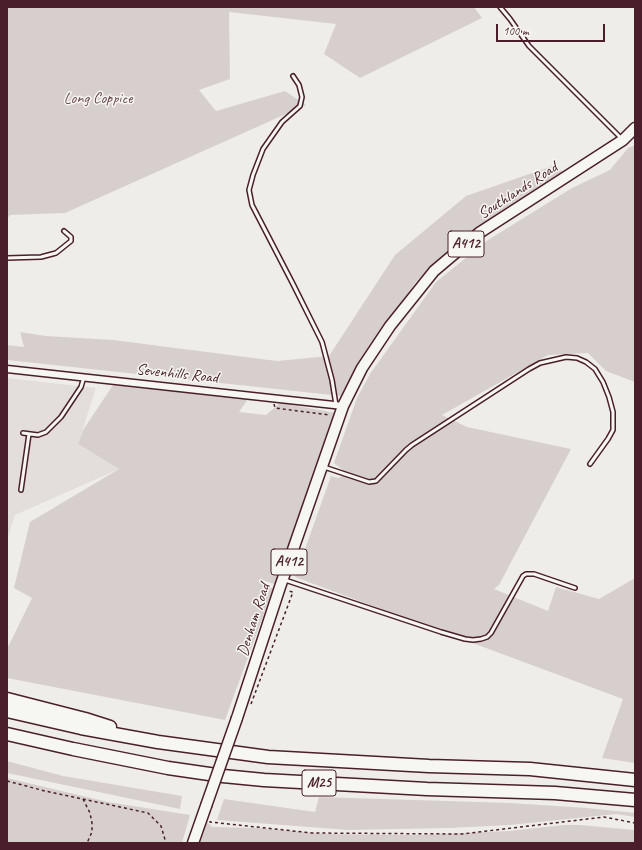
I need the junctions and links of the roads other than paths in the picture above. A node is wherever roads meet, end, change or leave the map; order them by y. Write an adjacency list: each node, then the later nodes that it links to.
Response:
1 (500, 7): 4 (lane)
2 (293, 76): 9 (lane)
3 (635, 128): 4 (main road, Southlands Road / A412)
4 (623, 140): 9 (main road, Southlands Road / A412)
5 (64, 231): 6 (lane)
6 (7, 258)
7 (7, 369): 8 (street, Sevenhills Road)
8 (84, 377): 9 (street, Sevenhills Road); 11 (lane)
9 (340, 405): 13 (main road, Denham Road / A412)
10 (23, 434): 11 (lane)
11 (29, 434): 14 (lane)
12 (590, 464): 13 (lane)
13 (323, 467): 15 (main road, Denham Road / A412)
14 (21, 490)
15 (283, 580): 16 (lane); 23 (main road, Denham Road / A412, bridge)
16 (575, 588)
17 (7, 699): 20 (highway, M25)
18 (7, 711): 20 (highway, M25)
19 (7, 734): 22 (highway, M25)
20 (158, 742): 21 (highway, M25)
21 (635, 780)
22 (635, 800)
23 (193, 843)

